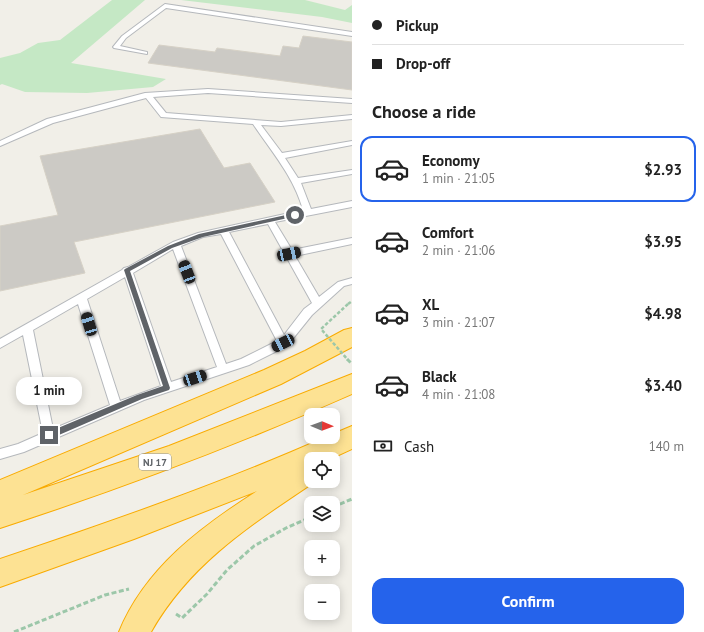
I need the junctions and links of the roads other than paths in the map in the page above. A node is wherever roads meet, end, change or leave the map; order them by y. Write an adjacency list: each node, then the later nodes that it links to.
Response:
1 (352, 34): 2 (lane)
2 (145, 53)
3 (148, 95): 4 (lane); 6 (lane); 8 (lane)
4 (352, 101)
5 (352, 116): 6 (lane)
6 (255, 122): 9 (lane)
7 (352, 143): 9 (lane)
8 (0, 144)
9 (280, 156): 11 (lane)
10 (352, 172): 11 (lane)
11 (295, 181): 13 (lane)
12 (352, 204): 13 (lane)
13 (308, 212): 14 (lane)
14 (270, 220): 15 (lane); 18 (lane)
15 (224, 230): 17 (lane); 25 (lane)
16 (352, 241): 18 (lane)
17 (176, 244): 19 (lane); 27 (lane)
18 (289, 254): 22 (lane)
19 (127, 270): 21 (lane); 29 (lane)
20 (352, 281): 22 (lane)
21 (81, 297): 23 (lane); 30 (lane)
22 (318, 304): 25 (lane)
23 (27, 328): 26 (lane); 31 (lane)
24 (352, 336): 37 (highway)
25 (283, 343): 27 (lane)
26 (0, 344)
27 (224, 369): 29 (lane)
28 (352, 384): 38 (highway, NJ 17)
29 (167, 388): 30 (lane)
30 (116, 407): 31 (lane)
31 (49, 435): 35 (lane)
32 (352, 437): 39 (highway)
33 (352, 442): 34 (highway)
34 (338, 452)
35 (0, 454)
36 (304, 475): 40 (highway)
37 (0, 492)
38 (0, 515)
39 (0, 573)
40 (134, 632)

